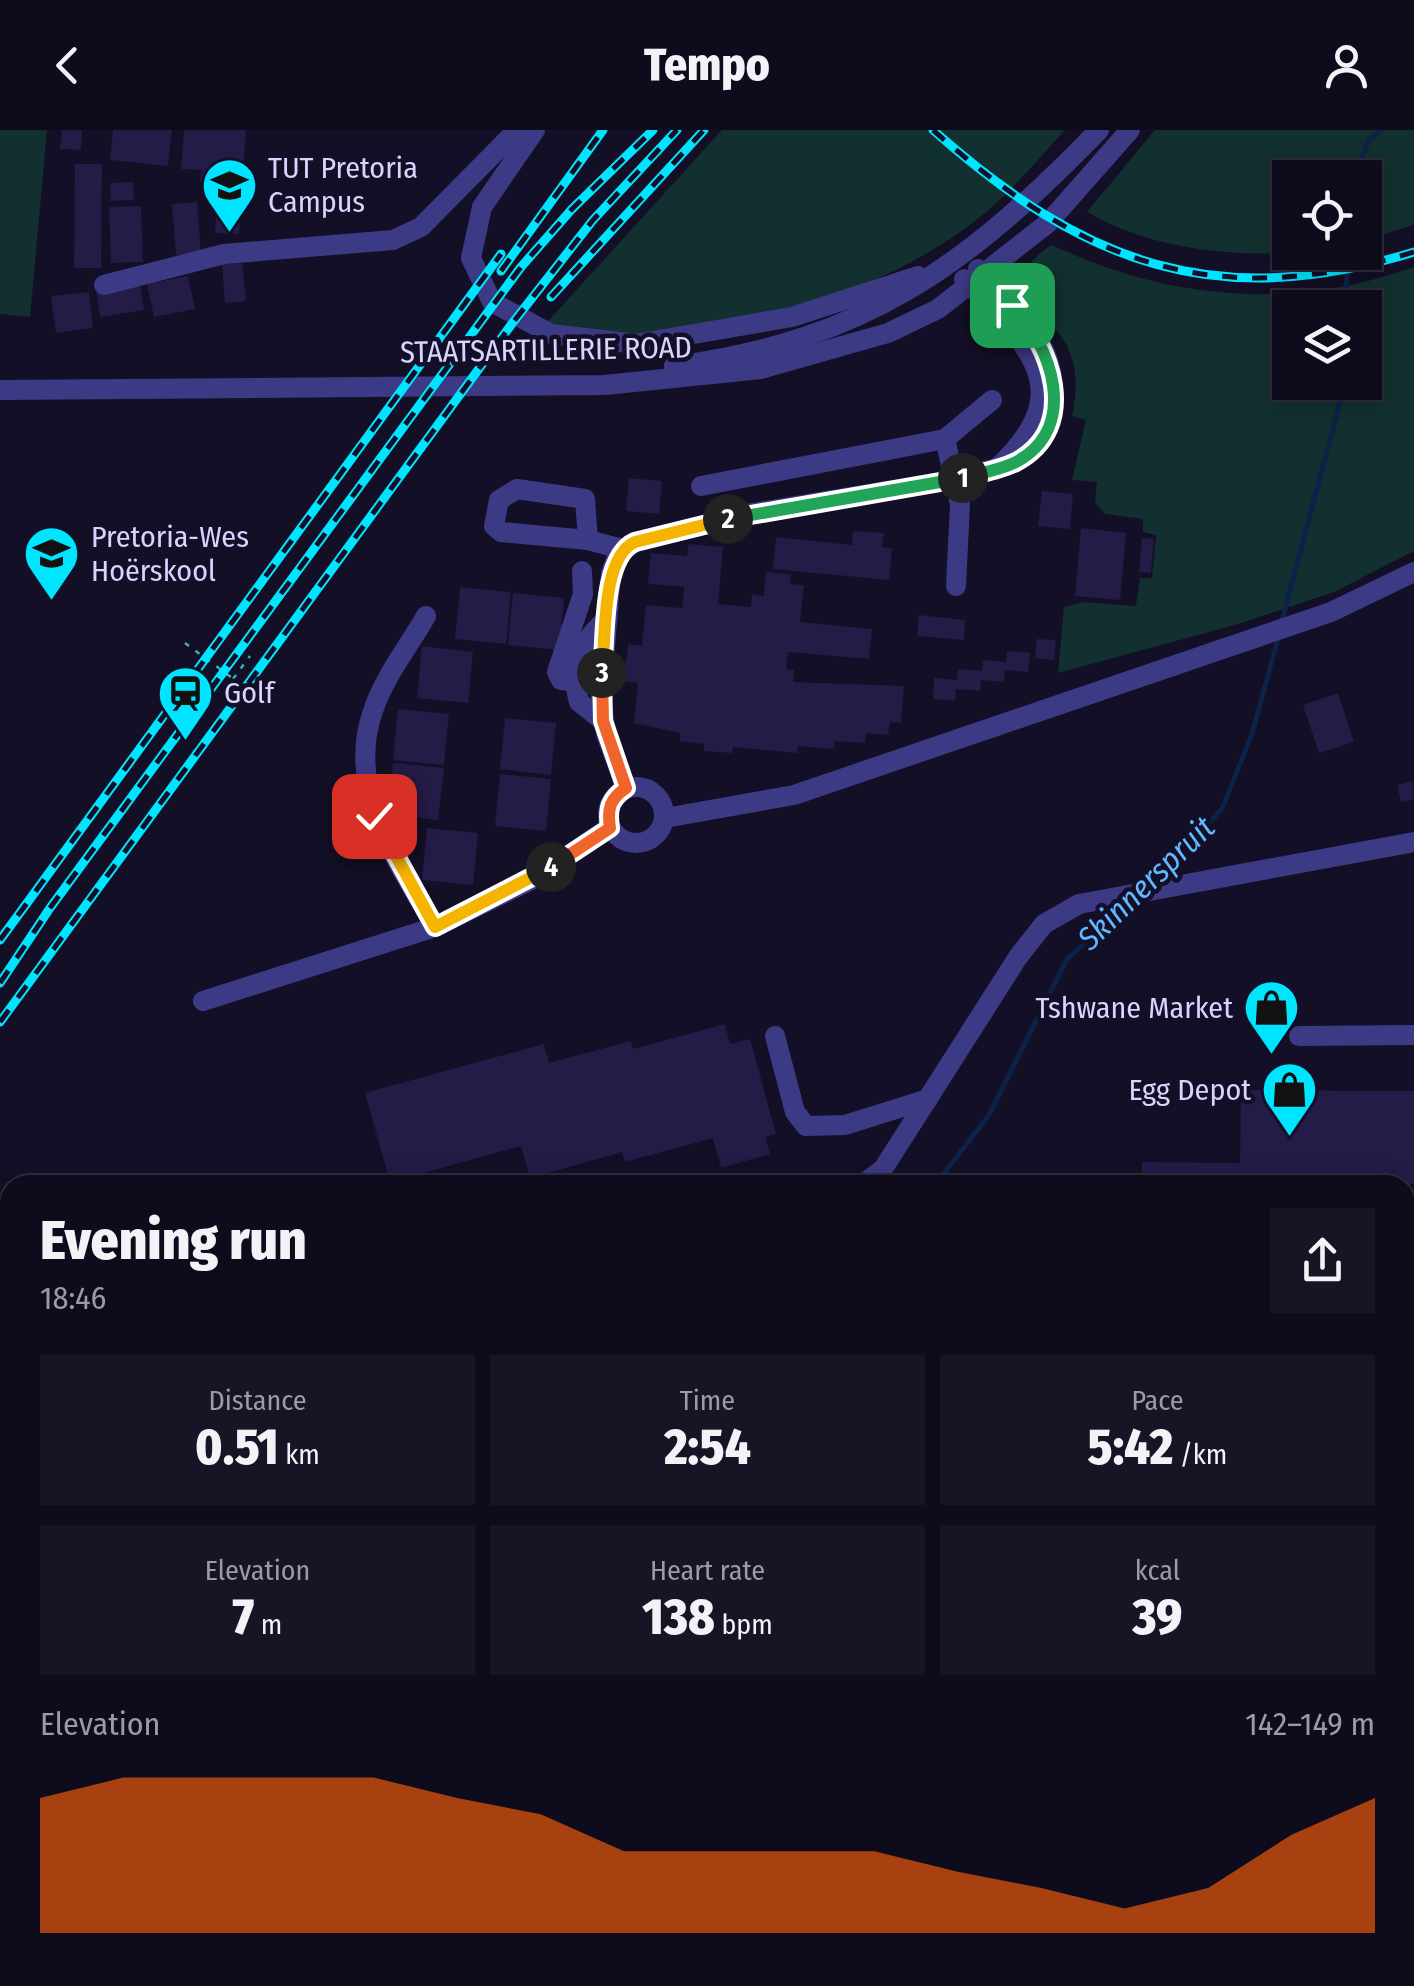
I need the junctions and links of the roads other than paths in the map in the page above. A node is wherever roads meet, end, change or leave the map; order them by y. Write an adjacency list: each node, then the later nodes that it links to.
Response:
1 (516, 130): 7 (street)
2 (535, 130): 5 (street)
3 (1098, 130): 5 (street, STAATSARTILLERIE ROAD)
4 (1130, 130): 6 (street, STAATSARTILLERIE ROAD)
5 (958, 260): 6 (street); 10 (street, STAATSARTILLERIE ROAD)
6 (978, 282): 10 (street, STAATSARTILLERIE ROAD); 15 (street)
7 (104, 285)
8 (0, 378): 9 (street, STAATSARTILLERIE ROAD)
9 (341, 378): 10 (street, STAATSARTILLERIE ROAD); 11 (street, STAATSARTILLERIE ROAD)
10 (535, 378)
11 (0, 390)
12 (992, 400): 13 (street)
13 (946, 439): 14 (street); 15 (street)
14 (747, 478): 16 (street); 17 (street)
15 (953, 480): 17 (street); 22 (street)
16 (701, 486)
17 (753, 514): 19 (street)
18 (588, 540): 18 (street); 19 (street)
19 (622, 550): 24 (street)
20 (582, 571): 25 (street)
21 (1414, 572): 28 (street)
22 (956, 586)
23 (426, 616): 31 (street)
24 (608, 618): 25 (street); 26 (street)
25 (576, 682): 26 (street)
26 (603, 721): 27 (street)
27 (626, 788): 28 (street); 29 (street)
28 (665, 818): 29 (street)
29 (610, 828): 31 (street)
30 (1414, 842): 36 (street)
31 (435, 927): 32 (street)
32 (203, 1001)
33 (1414, 1035): 35 (street)
34 (774, 1036): 36 (street)
35 (1300, 1036)
36 (928, 1099): 37 (street)
37 (875, 1175)

